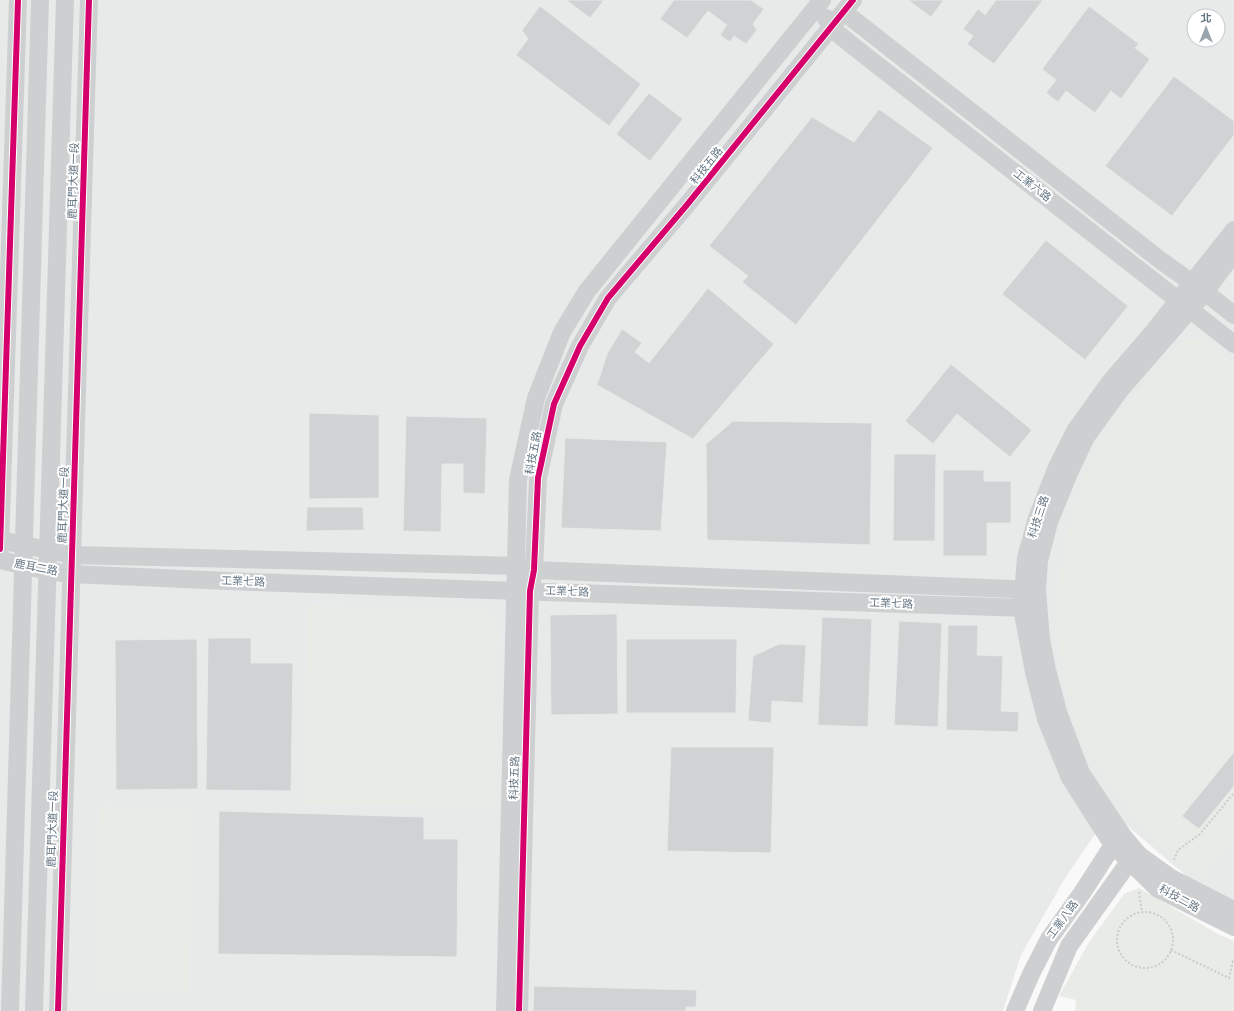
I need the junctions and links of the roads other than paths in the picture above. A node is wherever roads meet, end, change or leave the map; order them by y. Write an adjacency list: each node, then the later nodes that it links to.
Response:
1 (18, 0): 14 (street)
2 (40, 0): 15 (street)
3 (65, 0): 16 (street, 鹿耳門大道一段)
4 (89, 0): 17 (street, 鹿耳門大道一段)
5 (818, 1): 7 (street); 20 (street, 科技五路)
6 (849, 6): 7 (street, 科技五路); 10 (street, 工業六路)
7 (831, 28): 11 (street, 工業六路); 21 (street, 科技五路)
8 (1234, 230): 10 (street, 科技三路)
9 (1234, 253): 10 (street, 科技三路)
10 (1199, 287): 11 (street, 科技三路); 12 (street, 工業六路)
11 (1184, 305): 13 (street, 工業六路); 24 (street, 科技三路)
12 (1234, 316)
13 (1234, 344)
14 (0, 543): 15 (street, 鹿耳二路)
15 (24, 545): 16 (street, 鹿耳二路); 19 (street)
16 (48, 550): 17 (street, 鹿耳二路); 22 (street, 鹿耳門大道一段)
17 (72, 555): 20 (street, 工業七路); 23 (street, 鹿耳門大道一段)
18 (0, 560): 19 (street, 鹿耳二路)
19 (23, 566): 22 (street, 鹿耳二路); 31 (street)
20 (516, 566): 21 (street, 工業七路); 25 (street, 科技五路)
21 (534, 570): 24 (street, 工業七路); 25 (street, 科技五路)
22 (48, 571): 23 (street, 鹿耳二路); 32 (street, 鹿耳門大道一段)
23 (71, 574): 25 (street, 工業七路); 33 (street, 鹿耳門大道一段)
24 (1030, 589): 26 (street, 科技三路)
25 (523, 591): 26 (street, 工業七路); 34 (street, 科技五路); 35 (street, 科技五路)
26 (1030, 610): 27 (street, 科技三路)
27 (1118, 841): 28 (street, 科技二路); 36 (street, 工業八路)
28 (1134, 858): 29 (street, 科技二路); 30 (street, 科技二路); 37 (street, 工業八路)
29 (1234, 910)
30 (1234, 927)
31 (10, 1011)
32 (34, 1011)
33 (58, 1011)
34 (505, 1011)
35 (519, 1011)
36 (1015, 1011)
37 (1042, 1011)

